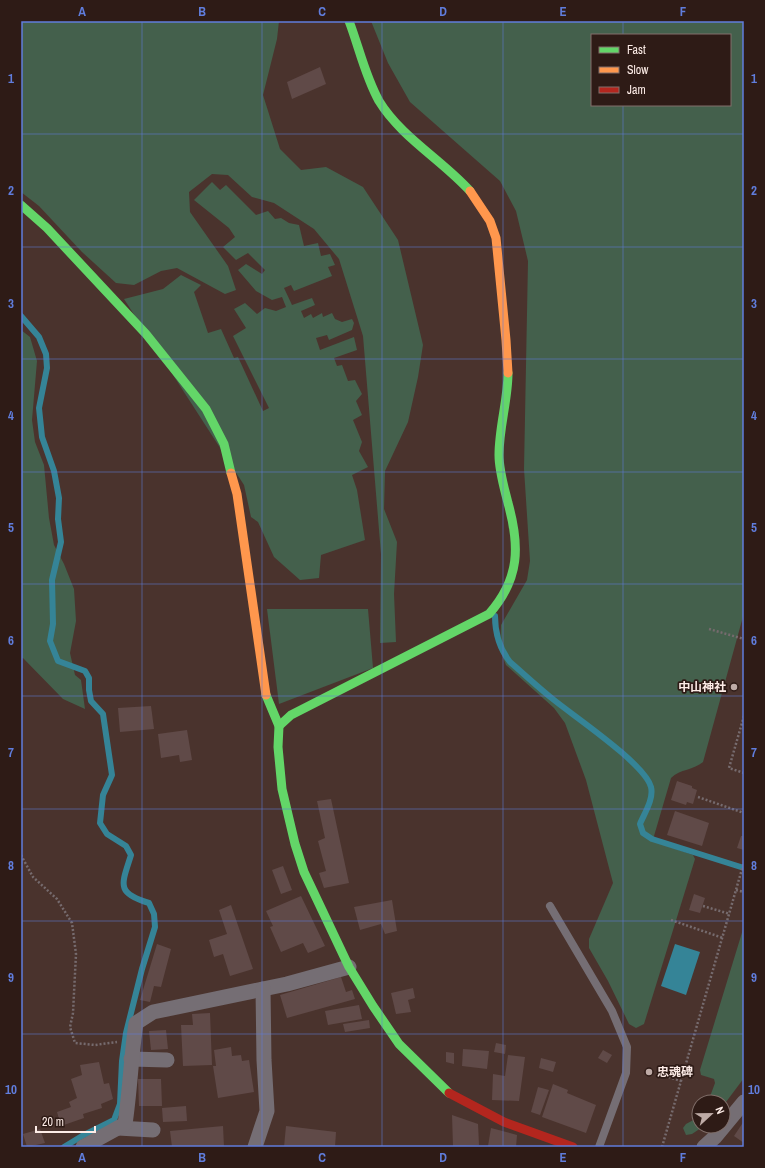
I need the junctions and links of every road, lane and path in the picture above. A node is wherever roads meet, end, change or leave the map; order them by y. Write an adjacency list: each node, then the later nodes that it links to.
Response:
1 (349, 21): 8 (street)
2 (21, 205): 8 (street)
3 (709, 629): 4 (path)
4 (744, 639)
5 (733, 686): 6 (path)
6 (737, 688)
7 (744, 716): 9 (path)
8 (279, 726): 21 (street)
9 (744, 773)
10 (698, 798): 11 (path)
11 (744, 813)
12 (21, 855): 23 (path)
13 (744, 862): 14 (path)
14 (736, 890): 15 (path); 18 (path)
15 (744, 892)
16 (550, 906): 34 (lane)
17 (703, 906): 18 (path)
18 (730, 914): 20 (path)
19 (671, 920): 20 (path)
20 (723, 938): 27 (path)
21 (349, 966): 22 (street); 33 (street)
22 (264, 989): 24 (street); 32 (street)
23 (112, 1042)
24 (131, 1059): 25 (street); 29 (street)
25 (167, 1060)
26 (657, 1073): 27 (path)
27 (682, 1081): 35 (path)
28 (744, 1102): 36 (street)
29 (118, 1128): 30 (street); 31 (street)
30 (153, 1130)
31 (83, 1147)
32 (255, 1147)
33 (573, 1147)
34 (599, 1147)
35 (662, 1147)
36 (704, 1147)

